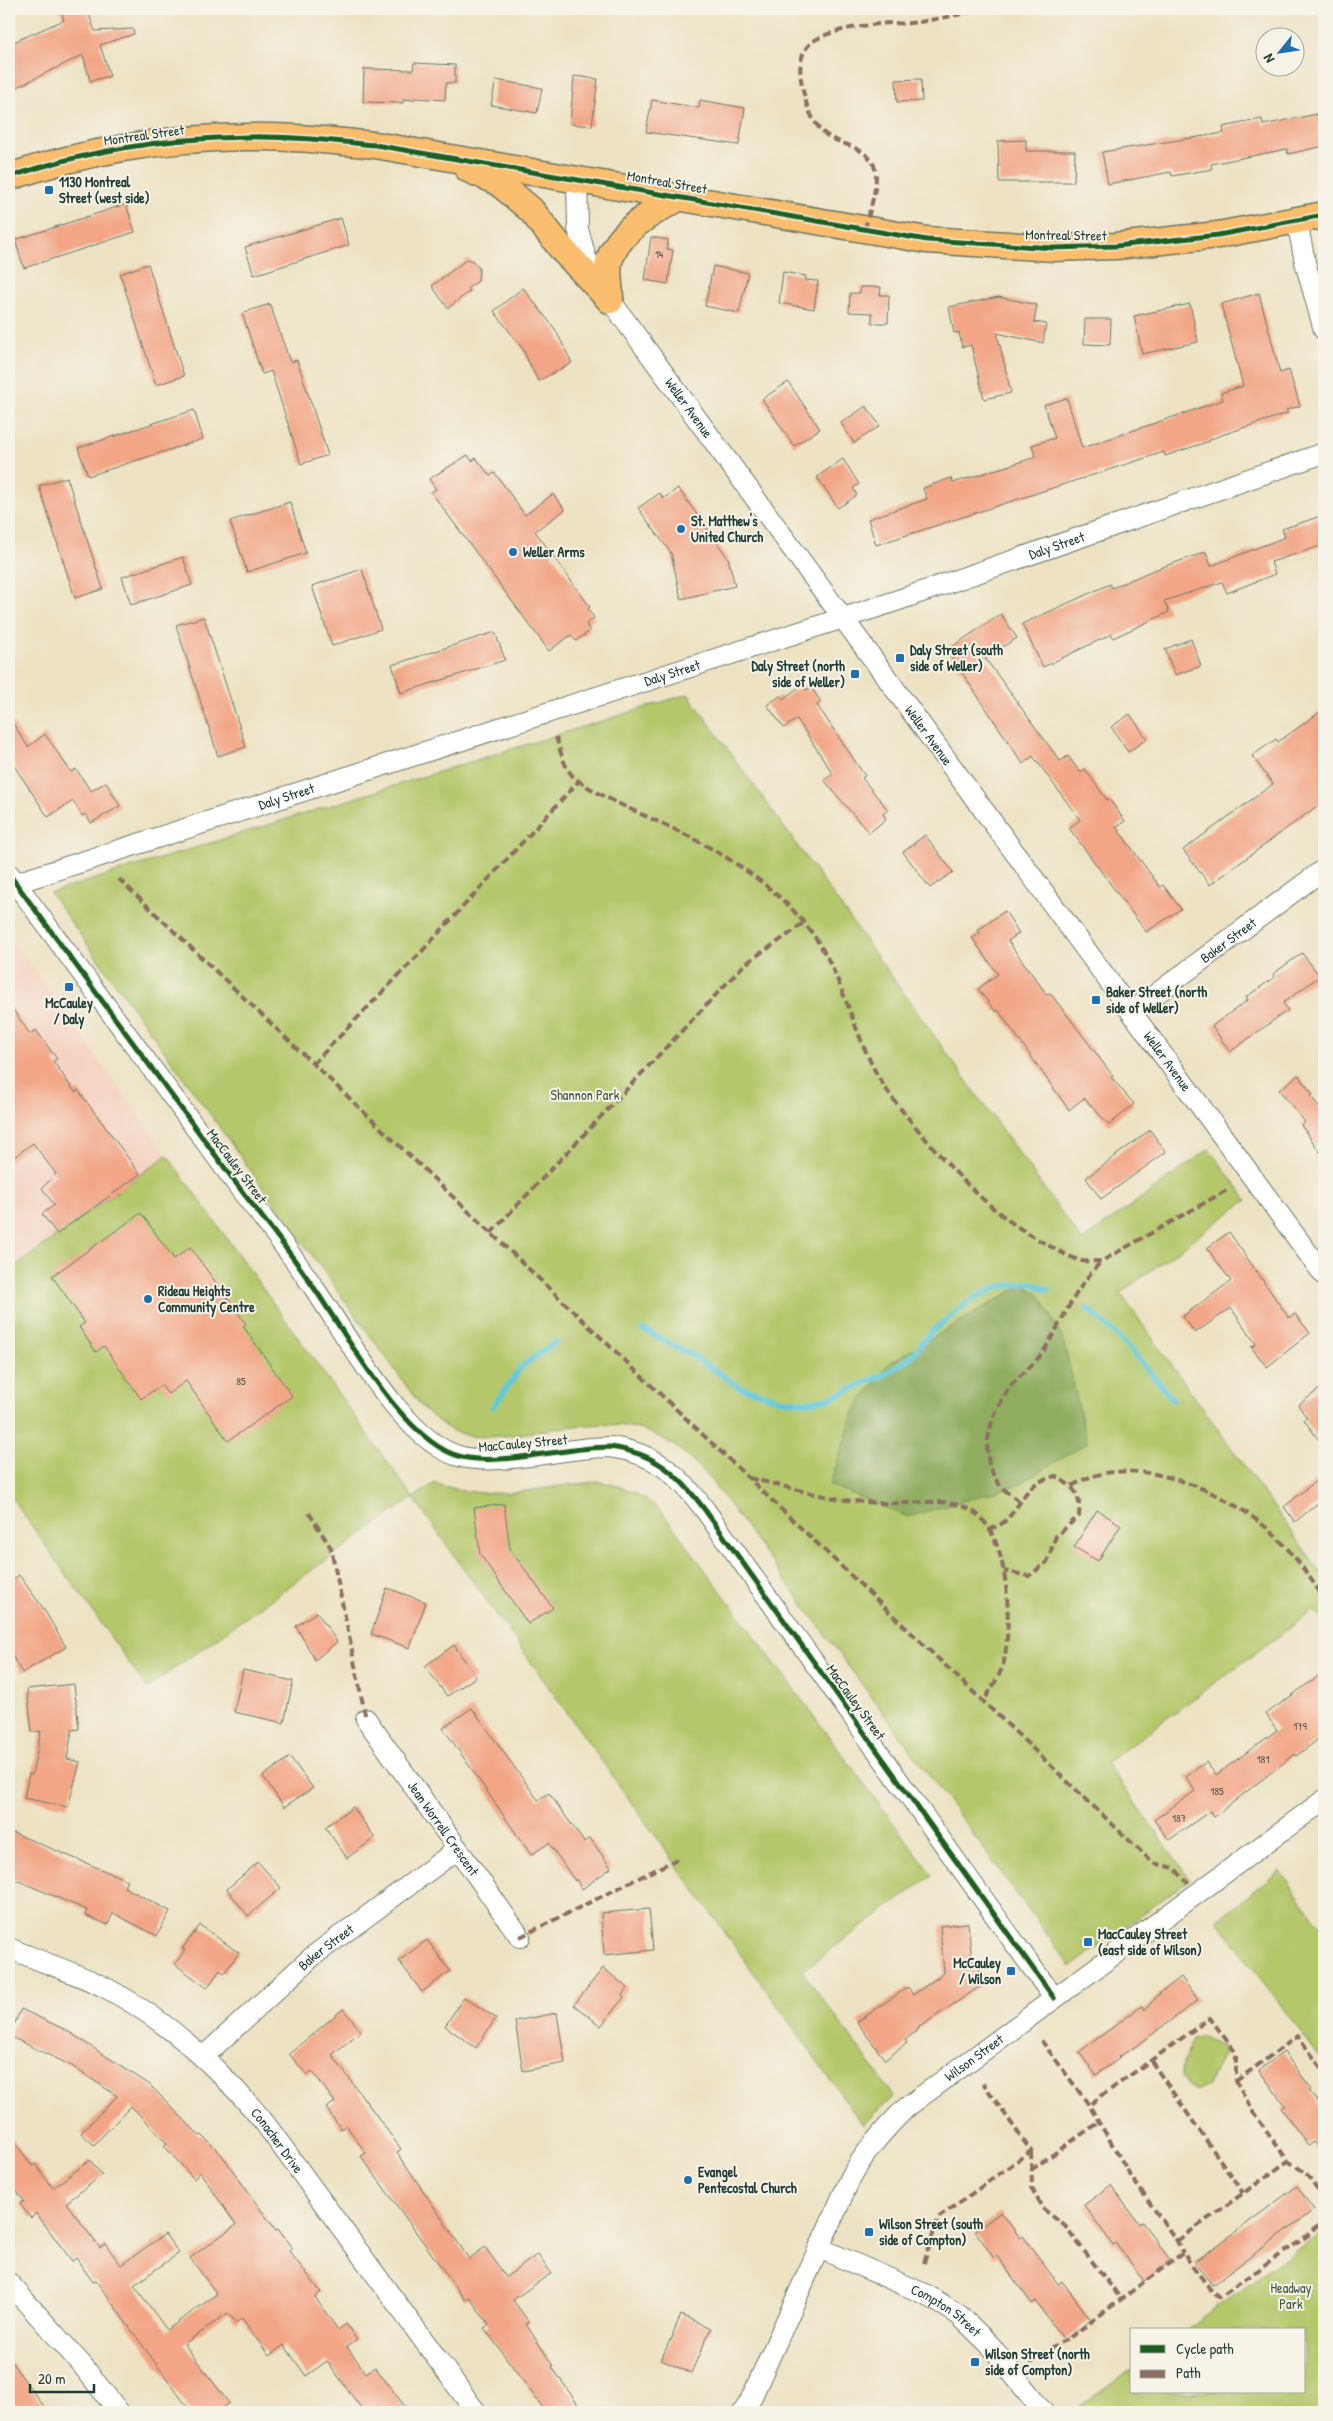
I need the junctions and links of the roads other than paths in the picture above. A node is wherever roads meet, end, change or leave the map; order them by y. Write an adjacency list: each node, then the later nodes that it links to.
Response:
1 (433, 154): 2 (main road, Montreal Street); 3 (main road, Montreal Street); 7 (main road)
2 (9, 177)
3 (577, 178): 4 (main road, Montreal Street); 7 (street, Weller Avenue)
4 (682, 196): 6 (main road, Montreal Street); 7 (main road)
5 (1324, 215): 6 (main road, Montreal Street)
6 (1297, 221): 8 (street)
7 (610, 300): 10 (street, Weller Avenue)
8 (1324, 330)
9 (1324, 453): 10 (street, Daly Street)
10 (842, 617): 12 (street, Daly Street); 13 (street, Weller Avenue)
11 (1324, 869): 13 (street, Baker Street)
12 (12, 879): 20 (street, MacCauley Street)
13 (1132, 1012): 14 (street, Weller Avenue)
14 (1324, 1274)
15 (366, 1719): 17 (street, Jean Worrell Crescent)
16 (1324, 1800): 20 (street, Wilson Street)
17 (458, 1848): 18 (street, Jean Worrell Crescent); 21 (street, Baker Street)
18 (520, 1936)
19 (9, 1948): 21 (street, Conacher Drive)
20 (1054, 1998): 22 (street, Wilson Street)
21 (204, 2057): 25 (street, Conacher Drive)
22 (818, 2248): 26 (street, Wilson Street); 27 (street, Compton Street)
23 (9, 2283): 24 (street)
24 (119, 2412)
25 (476, 2412)
26 (742, 2412)
27 (1043, 2412)

